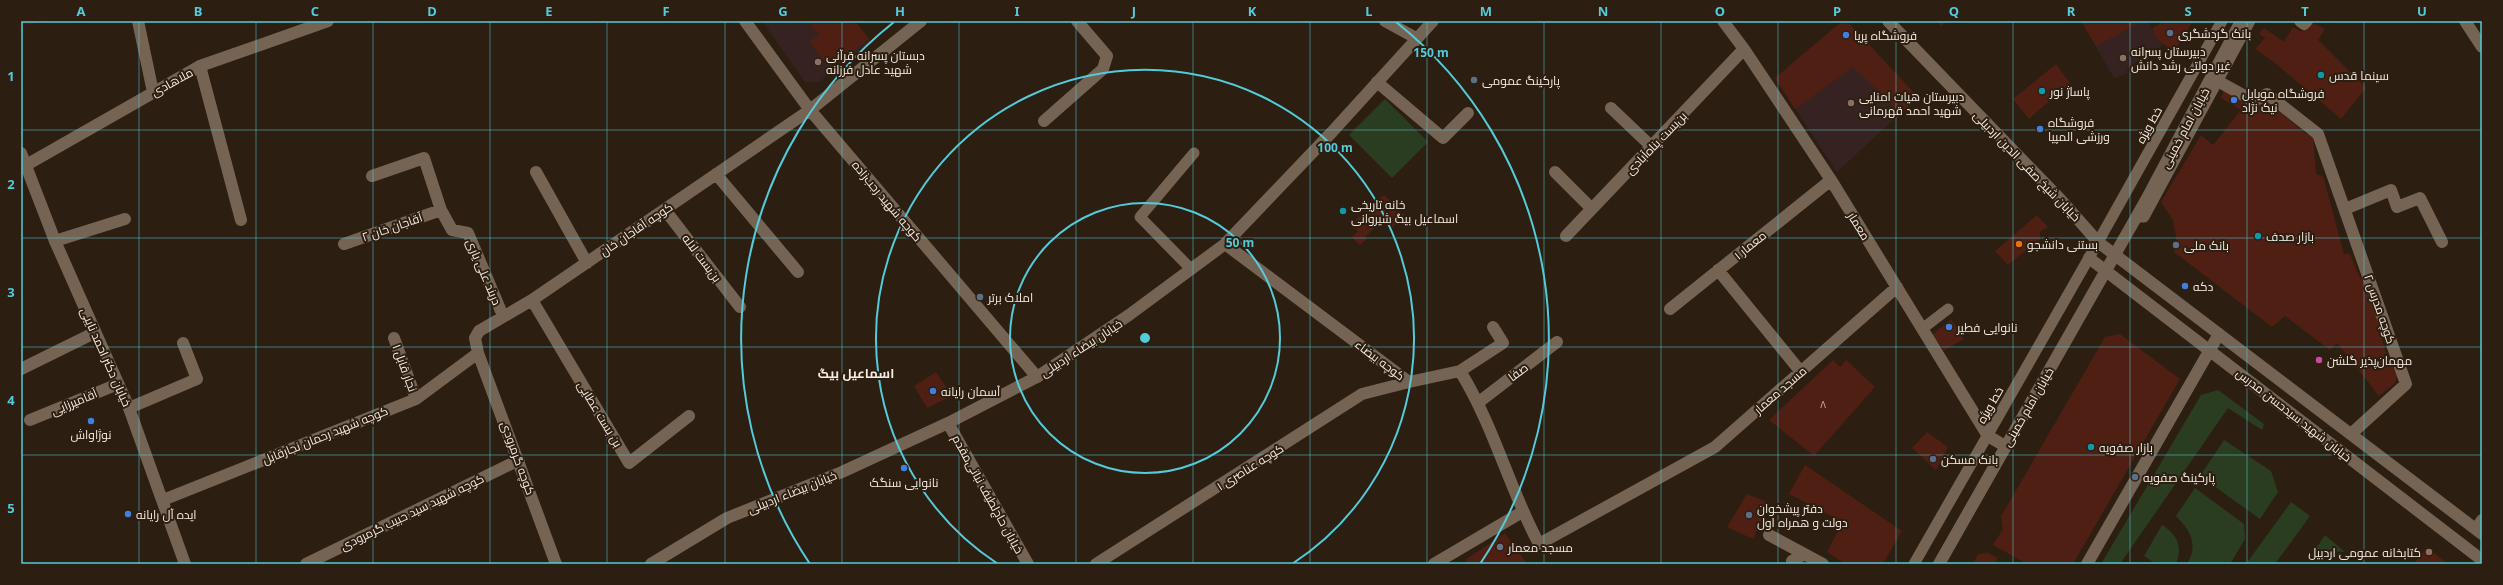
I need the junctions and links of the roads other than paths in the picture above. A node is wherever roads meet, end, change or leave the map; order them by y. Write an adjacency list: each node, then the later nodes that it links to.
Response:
1 (138, 21): 22 (street)
2 (328, 21): 19 (street, ملاهادی)
3 (745, 21): 24 (street, کوچه شهید رجب‌زاده)
4 (921, 21): 24 (street, کوچه آقاجان خان)
5 (1077, 21): 26 (street)
6 (1385, 21): 16 (street)
7 (1433, 21): 16 (street, خیابان بیضاء اردبیلی)
8 (1723, 21): 18 (street, معمار)
9 (1888, 21): 44 (street, خیابان شیخ صفی الدین اردبیلی)
10 (2222, 21): 44 (lane, خط ویژه)
11 (2241, 21): 20 (street, خیابان امام خمینی)
12 (2250, 21): 20 (lane)
13 (2300, 21): 14 (street)
14 (2307, 21)
15 (2465, 21): 17 (street)
16 (1416, 38): 21 (street, خیابان بیضاء اردبیلی)
17 (2482, 47)
18 (1744, 49): 27 (street, بن‌بست پناه‌آبادی); 35 (street, معمار)
19 (200, 66): 22 (street, ملاهادی); 41 (street)
20 (2215, 80): 37 (street); 48 (street, خیابان امام خمینی)
21 (1377, 82): 25 (street); 47 (street, خیابان بیضاء اردبیلی)
22 (153, 92): 30 (street, ملاهادی)
23 (1611, 108): 27 (street)
24 (810, 110): 33 (street, کوچه آقاجان خان); 73 (street, کوچه شهید رجب‌زاده)
25 (1468, 113)
26 (1044, 121)
27 (1652, 147): 36 (street, بن‌بست پناه‌آبادی)
28 (21, 153): 30 (street, خیابان دکتر احمد نایبی)
29 (1194, 154): 51 (lane)
30 (23, 166): 43 (street, خیابان دکتر احمد نایبی)
31 (536, 172): 50 (street)
32 (1555, 172): 36 (street)
33 (716, 174): 39 (street, کوچه آقاجان خان); 54 (street)
34 (372, 176): 38 (street, دربند علی یاری)
35 (1831, 180): 52 (street, معمار ۱); 55 (street, معمار)
36 (1592, 209): 42 (street, بن‌بست پناه‌آبادی)
37 (2344, 209): 45 (street); 82 (street, کوچه مدرس ۲)
38 (441, 210): 46 (street, آقاجان خان ۲); 60 (street, دربند علی یاری)
39 (665, 210): 50 (street, کوچه آقاجان خان); 57 (street, بن‌بست لاله)
40 (125, 219): 43 (street)
41 (241, 220)
42 (1566, 236)
43 (55, 241): 63 (street, خیابان دکتر احمد نایبی)
44 (2098, 242): 48 (street, خیابان شیخ صفی الدین اردبیلی); 49 (lane, خط ویژه)
45 (2442, 242)
46 (344, 244)
47 (1225, 244): 51 (street, خیابان بیضاء اردبیلی); 74 (street, کوچه بیضاء)
48 (2114, 254): 53 (street, خیابان امام خمینی); 64 (street, خیابان شهید سیدحسن مدرس)
49 (2089, 258): 53 (street, خیابان شهید سیدحسن مدرس); 83 (lane, خط ویژه)
50 (587, 263): 56 (street, کوچه آقاجان خان)
51 (1192, 268): 73 (street, خیابان بیضاء اردبیلی)
52 (1718, 270): 58 (street, معمار ۱); 72 (street)
53 (2105, 271): 68 (street, خیابان شهید سیدحسن مدرس); 84 (street, خیابان امام خمینی)
54 (798, 272)
55 (1897, 287): 62 (street, معمار); 72 (street, مسجد معمار)
56 (532, 300): 60 (street, کوچه آقاجان خان); 79 (street, بن بست عطایی)
57 (740, 307)
58 (1670, 309)
59 (1948, 310): 62 (lane)
60 (503, 316): 69 (street, کوچه آقاجان خان)
61 (1493, 327): 71 (street)
62 (1922, 329): 83 (street, معمار)
63 (94, 333): 70 (street); 75 (street, خیابان دکتر احمد نایبی)
64 (2219, 334): 68 (street); 82 (street, خیابان شهید سیدحسن مدرس)
65 (394, 338): 76 (street, نجار قابل ۱)
66 (1557, 342): 77 (street, صفا)
67 (183, 343): 78 (street)
68 (2210, 351): 91 (street, خیابان شهید سیدحسن مدرس); 103 (street)
69 (478, 353): 76 (street, کوچه شهید رحمان نجارقابل); 85 (street, کوچه گرمرودی)
70 (21, 370)
71 (1460, 371): 74 (street, کوچه بیضاء); 77 (street)
72 (1800, 372): 87 (street, مسجد معمار)
73 (1037, 377): 81 (street, خیابان بیضاء اردبیلی)
74 (1408, 382): 98 (street, کوچه عناصری ۱)
75 (118, 384): 78 (street, خیابان دکتر احمد نایبی); 80 (street, آقامیرزایی)
76 (416, 399): 86 (street, کوچه شهید رحمان نجارقابل)
77 (1479, 402): 87 (street)
78 (129, 408): 86 (street, خیابان دکتر احمد نایبی)
79 (689, 416)
80 (30, 420)
81 (948, 423): 93 (street, خیابان حاج‌لطیف نباتی‌مقدم); 97 (street, خیابان بیضاء اردبیلی)
82 (2351, 434): 88 (street, خیابان شهید سیدحسن مدرس)
83 (1988, 436): 84 (street); 101 (lane, خط ویژه)
84 (2005, 446): 102 (street, خیابان امام خمینی)
85 (519, 460): 95 (street, کوچه شهید سید حبیب گرمرودی); 96 (street, کوچه گرمرودی)
86 (163, 500): 94 (street, خیابان دکتر احمد نایبی)
87 (1522, 512): 99 (street)
88 (2480, 528)
89 (1769, 535): 90 (street)
90 (1804, 554): 92 (street); 100 (street)
91 (2482, 560)
92 (1792, 561)
93 (1024, 563)
94 (185, 564)
95 (306, 564)
96 (556, 564)
97 (651, 564)
98 (1096, 564)
99 (1434, 564)
100 (1823, 564)
101 (1914, 564)
102 (1939, 564)
103 (2087, 564)

